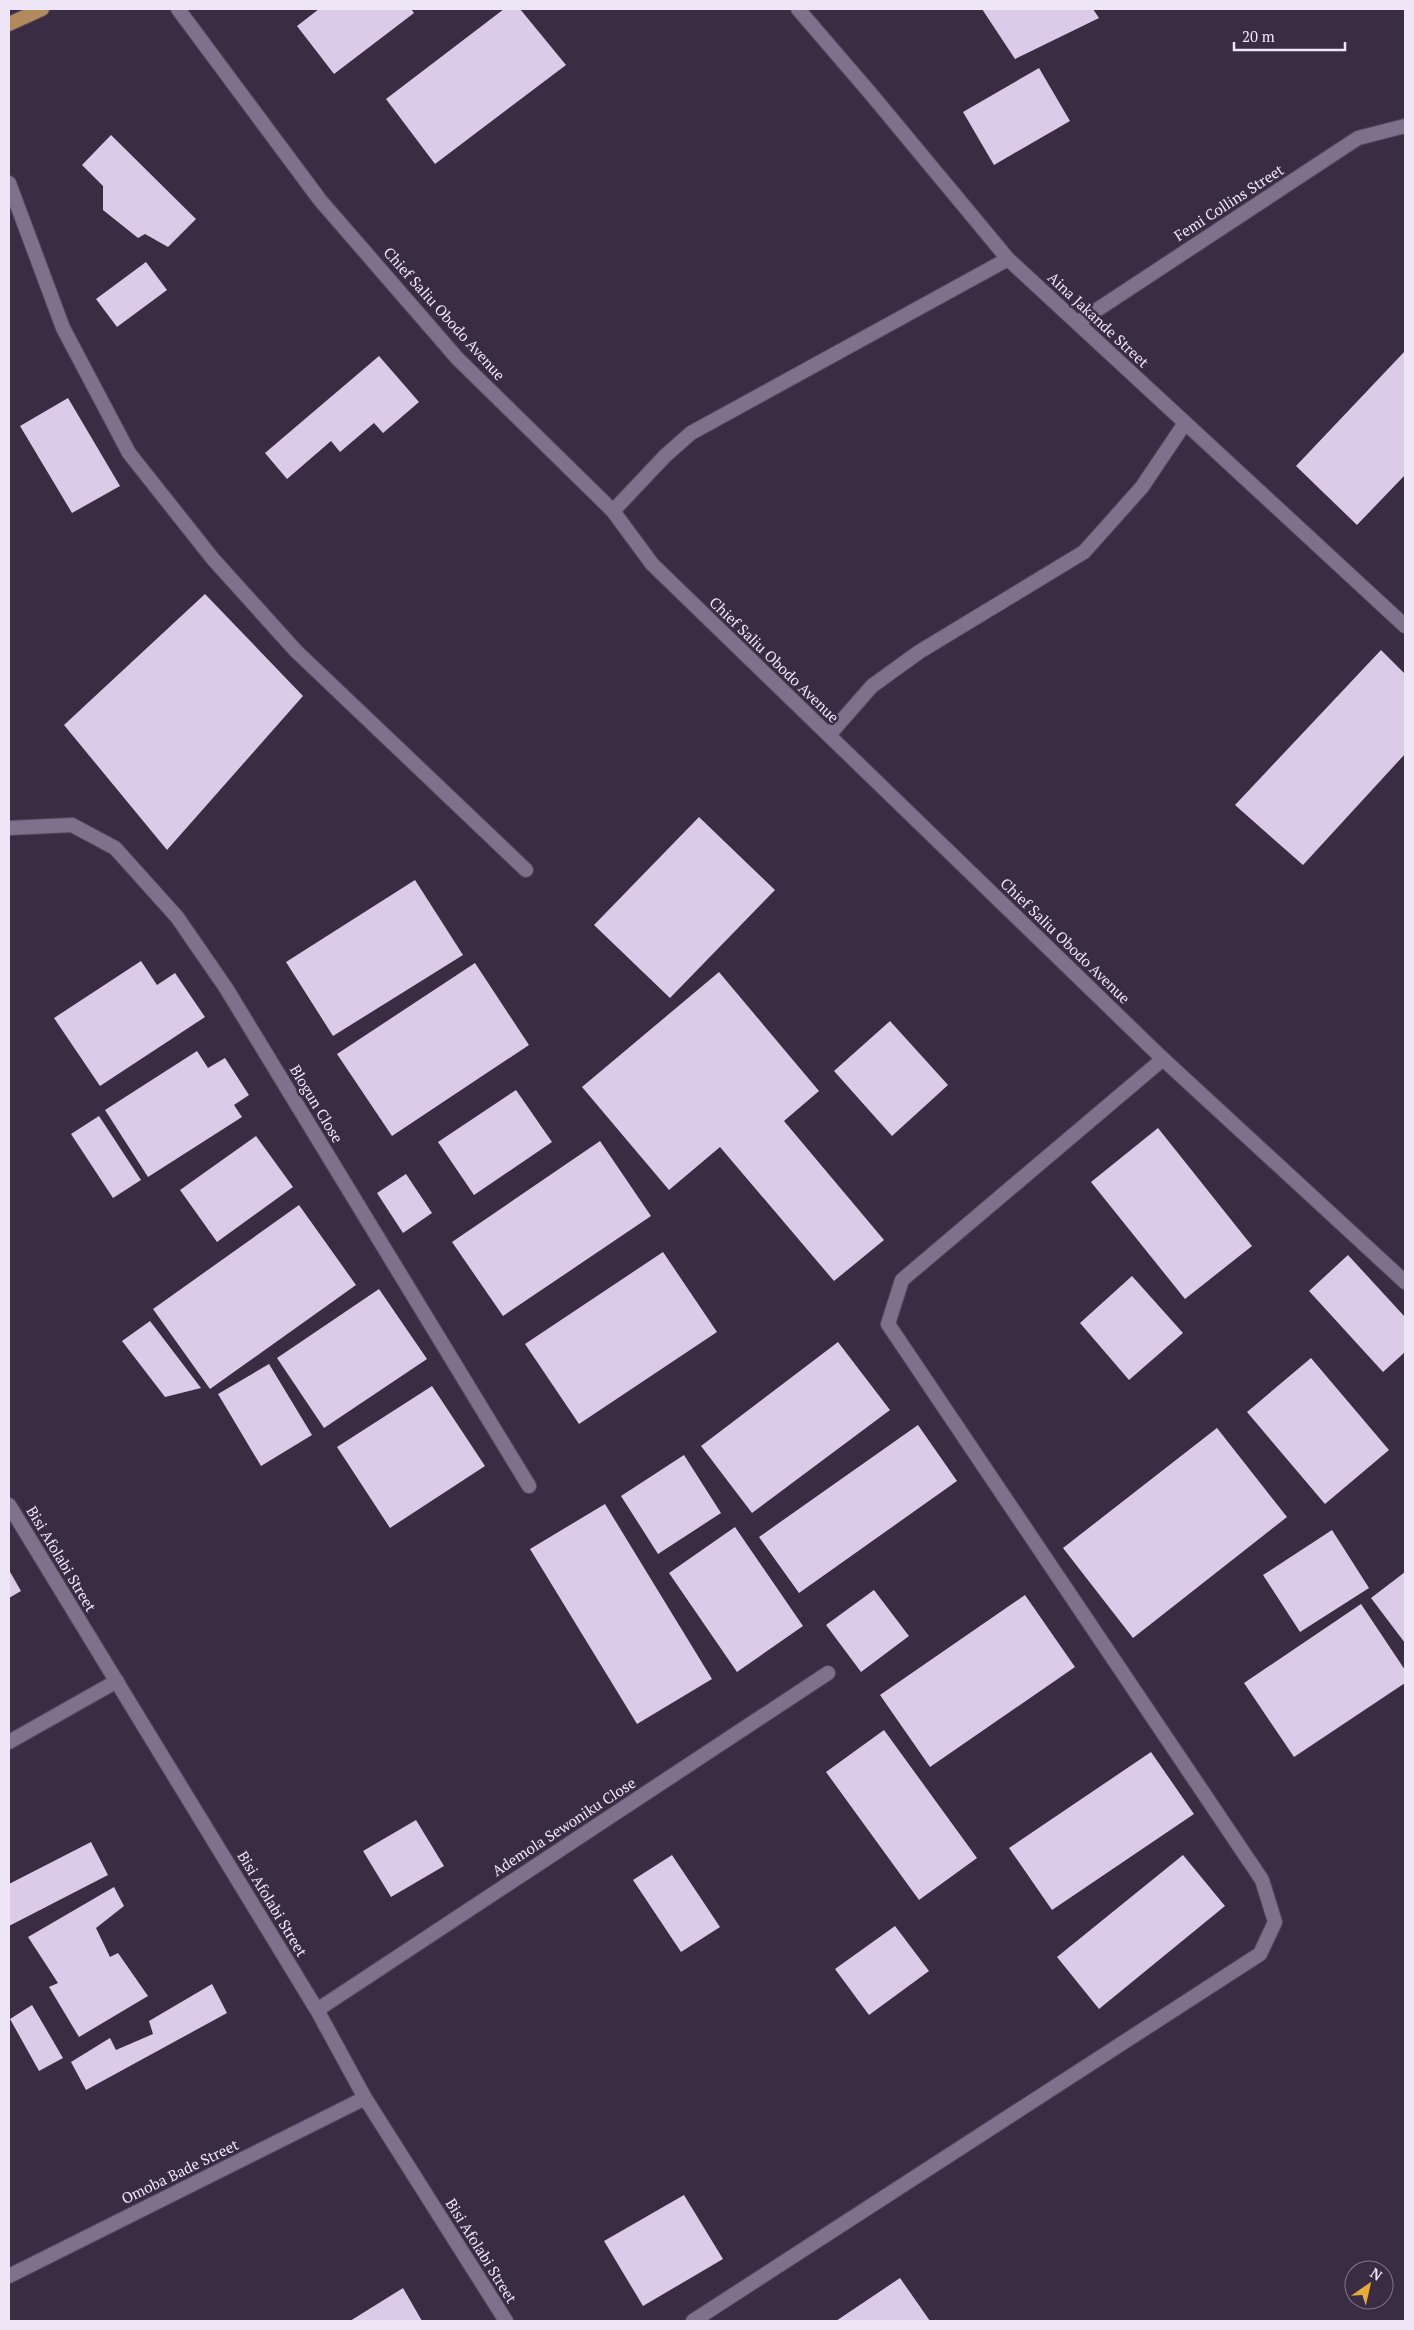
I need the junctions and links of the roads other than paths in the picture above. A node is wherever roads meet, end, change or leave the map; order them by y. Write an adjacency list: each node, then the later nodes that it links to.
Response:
1 (42, 9): 4 (main road)
2 (178, 9): 10 (street, Chief Saliu Obodo Avenue)
3 (798, 9): 7 (street, Aina Jakande Street)
4 (9, 24)
5 (1405, 126): 8 (street, Femi Collins Street)
6 (9, 183): 14 (street)
7 (1008, 259): 8 (street, Aina Jakande Street); 10 (street)
8 (1077, 323): 9 (street, Aina Jakande Street)
9 (1185, 422): 11 (street, Aina Jakande Street); 12 (street)
10 (613, 512): 12 (street, Chief Saliu Obodo Avenue)
11 (1405, 626)
12 (829, 735): 15 (street, Chief Saliu Obodo Avenue)
13 (9, 828): 17 (street, Blogun Close)
14 (526, 870)
15 (1163, 1059): 16 (street, Chief Saliu Obodo Avenue); 26 (street)
16 (1405, 1282)
17 (529, 1486)
18 (9, 1505): 20 (street, Bisi Afolabi Street)
19 (828, 1672): 22 (street, Ademola Sewoniku Close)
20 (117, 1681): 21 (street); 22 (street, Bisi Afolabi Street)
21 (9, 1742)
22 (317, 2010): 23 (street, Bisi Afolabi Street)
23 (365, 2098): 24 (street, Omoba Bade Street); 25 (street, Bisi Afolabi Street)
24 (9, 2276)
25 (506, 2321)
26 (694, 2321)

